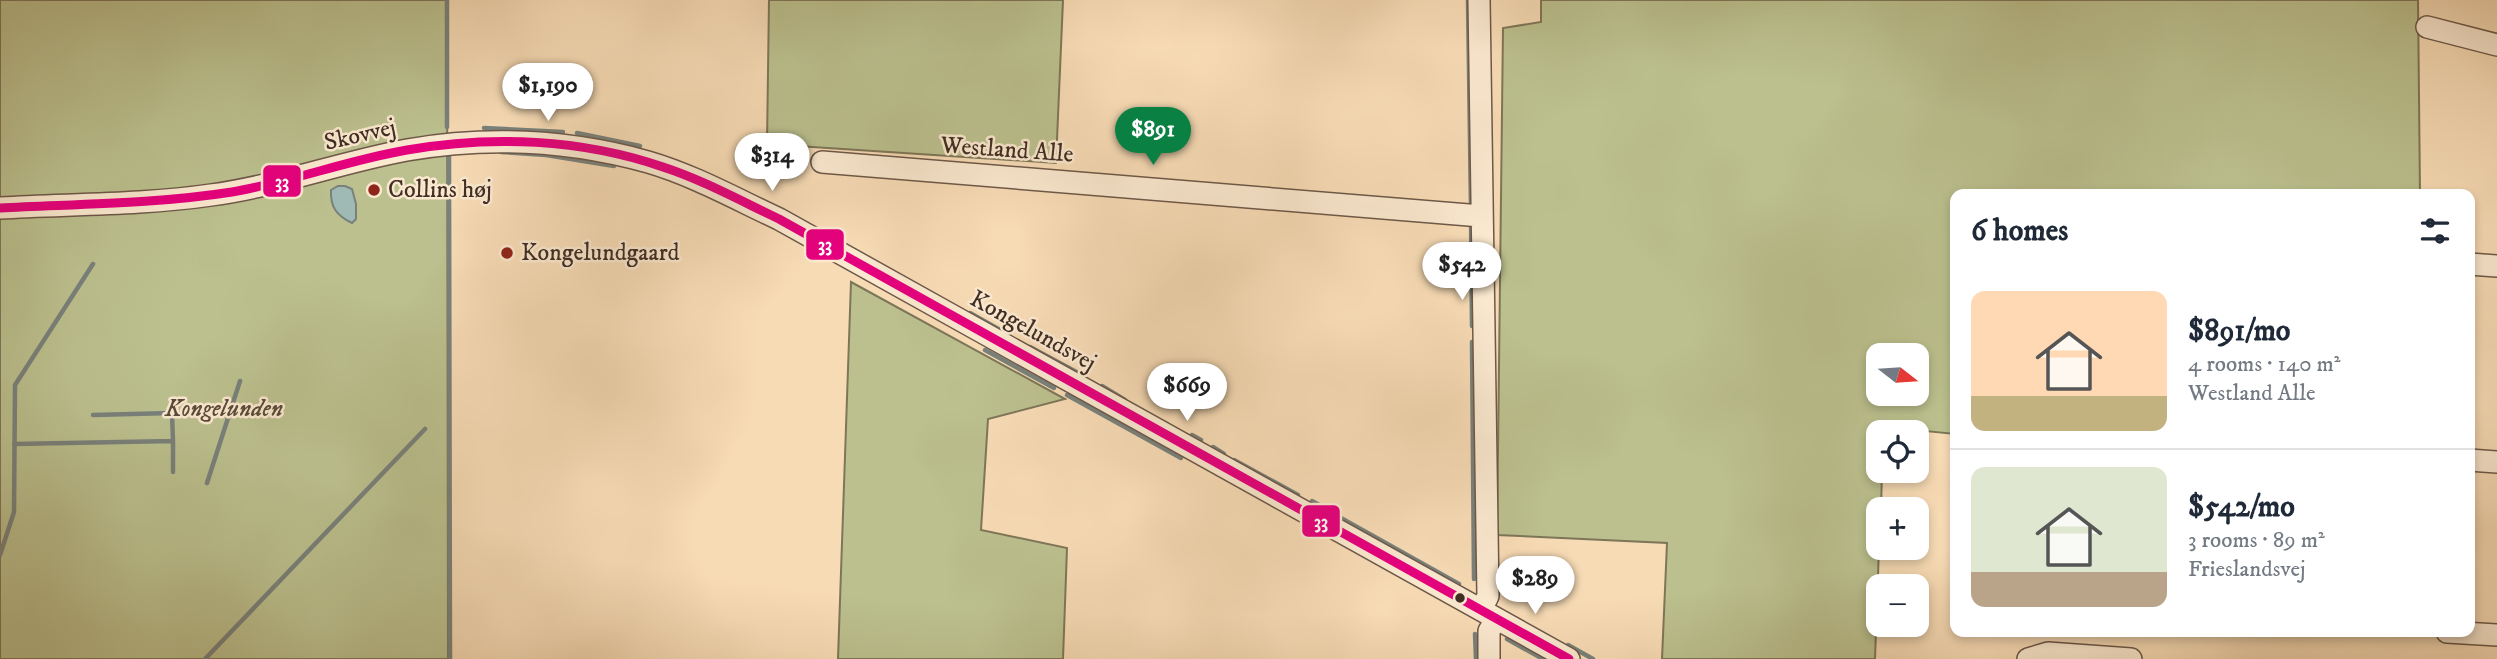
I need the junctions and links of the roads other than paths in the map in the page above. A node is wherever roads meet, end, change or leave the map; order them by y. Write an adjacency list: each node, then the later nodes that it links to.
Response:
1 (1479, 0): 7 (street)
2 (2427, 27): 3 (street)
3 (2497, 45)
4 (822, 162): 7 (street, Westland Alle)
5 (650, 163): 6 (street, Skovvej); 12 (street, Kongelundsvej)
6 (0, 208)
7 (1481, 216): 12 (street)
8 (2475, 264): 9 (street)
9 (2497, 266)
10 (2475, 460): 11 (street)
11 (2497, 462)
12 (1488, 615): 15 (street); 16 (street, Kongelundsvej)
13 (2475, 634): 14 (street)
14 (2497, 635)
15 (1489, 659)
16 (1569, 659)
17 (2028, 659): 18 (street)
18 (2131, 659)

